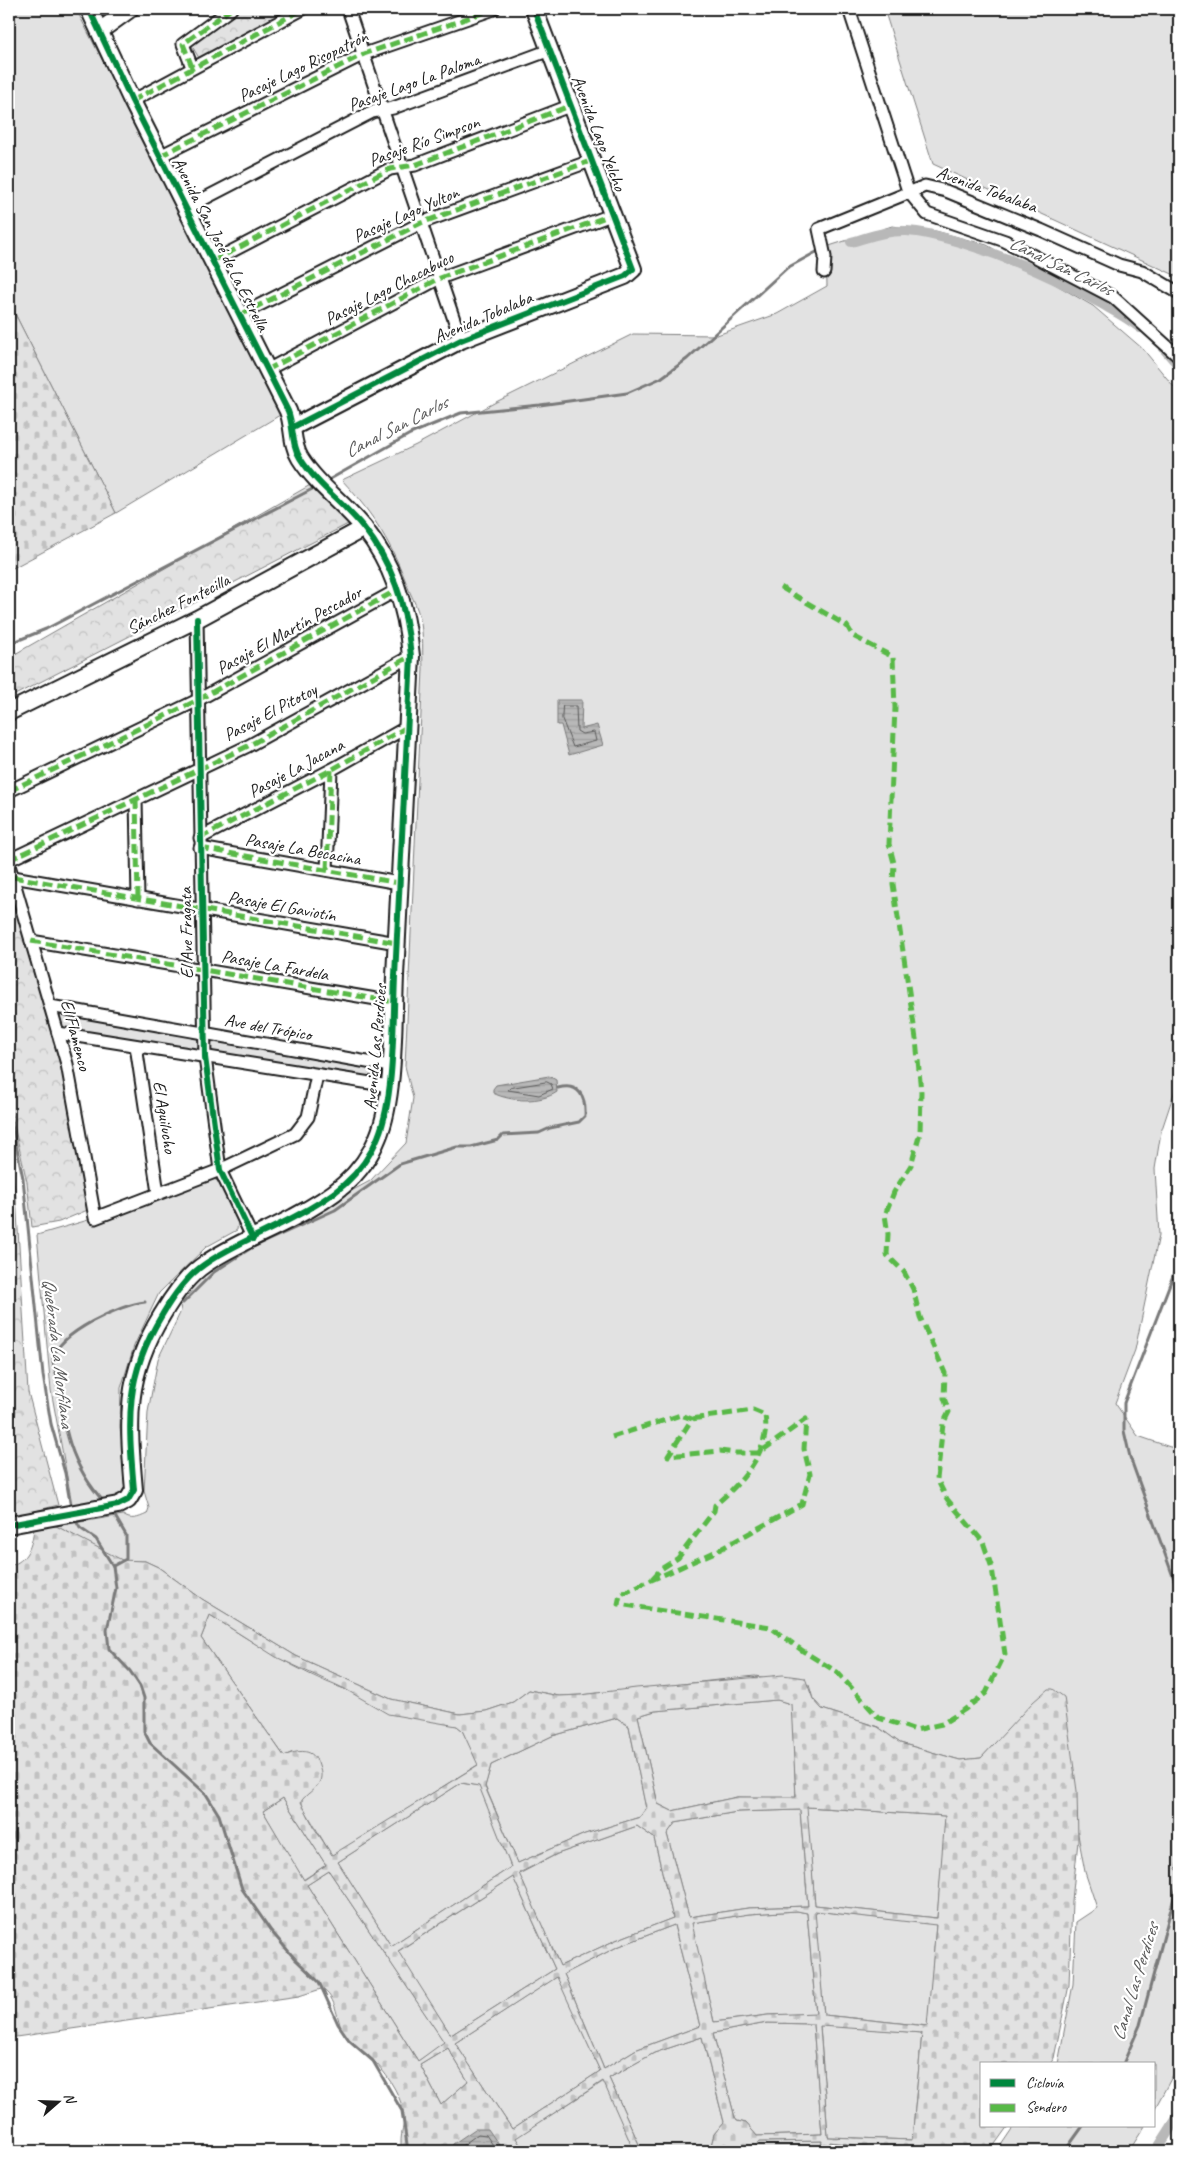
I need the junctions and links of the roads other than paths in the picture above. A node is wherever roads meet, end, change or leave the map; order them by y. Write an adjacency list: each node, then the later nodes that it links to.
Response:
1 (90, 9): 9 (street, Avenida San José de La Estrella)
2 (130, 9): 9 (street)
3 (231, 9): 12 (street)
4 (304, 9): 12 (street)
5 (348, 9): 11 (street)
6 (494, 9): 11 (street, Pasaje Lago Risopatrón)
7 (534, 9): 10 (street, Avenida Lago Yelcho)
8 (849, 9): 19 (street)
9 (101, 30): 13 (street, Avenida San José de La Estrella)
10 (550, 50): 14 (street, Avenida Lago Yelcho); 15 (street, Pasaje Lago La Paloma)
11 (364, 54): 15 (street); 16 (street, Pasaje Lago Risopatrón)
12 (192, 68): 13 (street)
13 (132, 101): 16 (street, Avenida San José de La Estrella)
14 (572, 105): 17 (street, Avenida Lago Yelcho); 18 (street, Pasaje Río Simpson)
15 (383, 110): 18 (street); 20 (street, Pasaje Lago La Paloma)
16 (160, 156): 20 (street, Avenida San José de La Estrella)
17 (593, 160): 21 (street, Avenida Lago Yelcho); 22 (street, Pasaje Lago Yulton)
18 (402, 167): 22 (street); 23 (street, Pasaje Río Simpson)
19 (908, 191): 25 (street, Avenida Tobalaba); 27 (street, Avenida Tobalaba); 30 (street)
20 (186, 208): 23 (street, Avenida San José de La Estrella)
21 (614, 214): 24 (street, Avenida Lago Yelcho); 26 (street, Pasaje Lago Chacabuco)
22 (421, 223): 26 (street); 28 (street, Pasaje Lago Yulton)
23 (213, 261): 28 (street, Avenida San José de La Estrella)
24 (634, 269): 29 (street, Avenida Tobalaba)
25 (824, 272)
26 (440, 278): 29 (street); 31 (street, Pasaje Lago Chacabuco)
27 (1179, 293)
28 (240, 315): 31 (street, Avenida San José de La Estrella)
29 (461, 340): 32 (street, Avenida Tobalaba)
30 (1179, 357)
31 (268, 370): 32 (street, Avenida San José de La Estrella)
32 (294, 427): 33 (street, Avenida San José de La Estrella)
33 (326, 489): 34 (street, Avenida Las Perdices)
34 (364, 528): 35 (street, Avenida Las Perdices); 36 (street, Sánchez Fontecilla)
35 (398, 590): 37 (street, Avenida Las Perdices); 38 (street, Pasaje El Martín Pescador)
36 (197, 619): 38 (street, El Ave Fragata); 39 (street, Sánchez Fontecilla)
37 (411, 656): 40 (street, Avenida Las Perdices); 41 (street, Pasaje El Pitotoy)
38 (198, 700): 41 (street, El Ave Fragata); 43 (street, Pasaje El Martín Pescador)
39 (9, 712)
40 (407, 728): 42 (street, Pasaje La Jacana); 50 (street, Avenida Las Perdices)
41 (199, 769): 44 (street, Pasaje El Pitotoy); 45 (street, El Ave Fragata)
42 (331, 770): 45 (street, Pasaje La Jacana); 48 (street)
43 (9, 791)
44 (136, 799): 46 (street, Pasaje El Pitotoy); 51 (street)
45 (200, 843): 48 (street, Pasaje La Becacina); 52 (street, El Ave Fragata)
46 (9, 860)
47 (9, 864): 49 (street, El Flamenco)
48 (326, 870): 50 (street, Pasaje La Becacina)
49 (12, 877): 51 (street, Pasaje El Gaviotín); 53 (street, El Flamenco)
50 (400, 883): 54 (street, Avenida Las Perdices)
51 (138, 898): 52 (street, Pasaje El Gaviotín)
52 (201, 909): 54 (street, Pasaje El Gaviotín); 55 (street, El Ave Fragata)
53 (31, 941): 55 (street, Pasaje La Fardela); 57 (street, El Flamenco)
54 (397, 943): 56 (street, Avenida Las Perdices)
55 (202, 970): 56 (street, Pasaje La Fardela); 59 (street, El Ave Fragata)
56 (394, 1002): 62 (street, Avenida Las Perdices)
57 (50, 1006): 58 (street, El Flamenco); 59 (street, Ave del Trópico)
58 (58, 1033): 60 (street); 66 (street, El Flamenco)
59 (203, 1033): 61 (street, El Ave Fragata); 62 (street, Ave del Trópico)
60 (136, 1046): 61 (street); 66 (street, El Aguilucho)
61 (205, 1057): 63 (street); 65 (street, El Ave Fragata)
62 (390, 1066): 64 (street, Avenida Las Perdices)
63 (317, 1075): 64 (street); 65 (street)
64 (388, 1086): 67 (street, Avenida Las Perdices)
65 (220, 1170): 66 (street); 67 (street, El Ave Fragata)
66 (158, 1194)
67 (253, 1238): 68 (street, Avenida Las Perdices)
68 (9, 1525)

